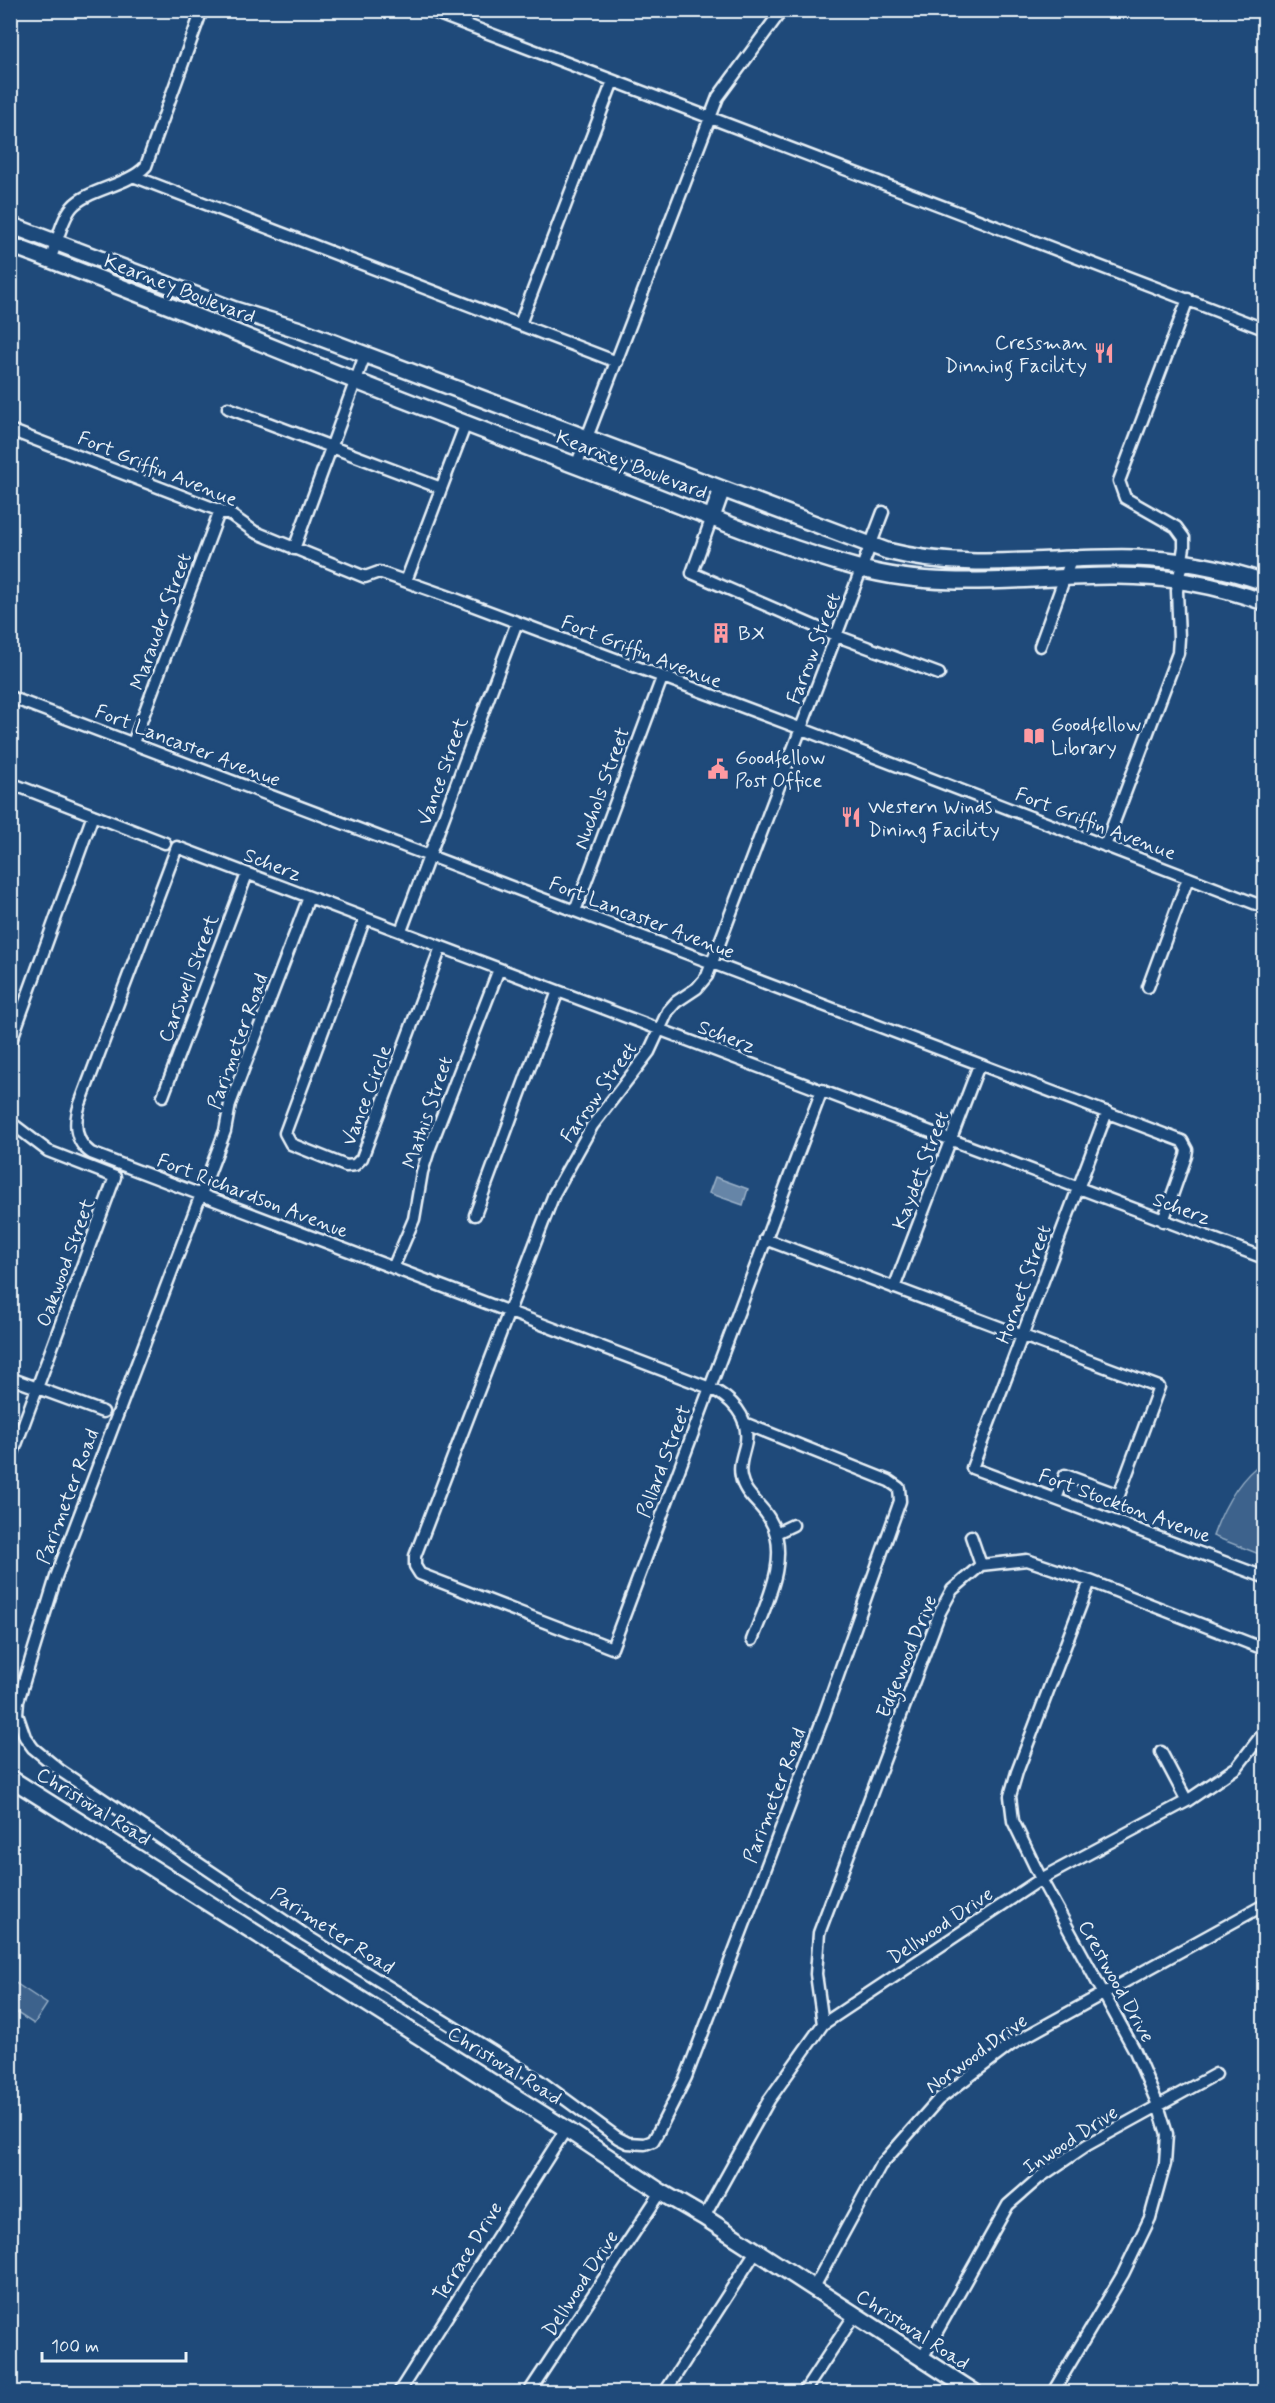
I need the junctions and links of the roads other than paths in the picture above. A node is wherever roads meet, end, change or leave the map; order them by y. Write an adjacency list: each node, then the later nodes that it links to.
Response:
1 (202, 10): 6 (street)
2 (428, 10): 4 (street)
3 (782, 10): 5 (street)
4 (614, 81): 5 (street); 12 (street)
5 (710, 116): 11 (street); 15 (street)
6 (133, 176): 8 (street); 12 (street)
7 (10, 225): 8 (street, Kearney Boulevard)
8 (57, 242): 10 (street); 14 (street, Kearney Boulevard)
9 (10, 245): 10 (street, Kearney Boulevard)
10 (50, 260): 16 (street, Kearney Boulevard)
11 (1188, 299): 13 (street); 31 (street)
12 (520, 324): 15 (street)
13 (1264, 328)
14 (365, 355): 16 (street); 20 (street, Kearney Boulevard)
15 (617, 362): 20 (street)
16 (356, 381): 18 (street, Kearney Boulevard); 21 (street)
17 (228, 408): 21 (street)
18 (466, 423): 22 (street, Kearney Boulevard); 23 (street)
19 (10, 430): 25 (street, Fort Griffin Avenue)
20 (587, 438): 22 (street); 24 (street, Kearney Boulevard)
21 (331, 447): 23 (street); 29 (street)
22 (576, 466): 27 (street, Kearney Boulevard)
23 (441, 488): 35 (street)
24 (722, 489): 27 (street); 28 (street, Kearney Boulevard)
25 (220, 510): 29 (street, Fort Griffin Avenue); 45 (street, Marauder Street)
26 (883, 512): 28 (street, Farrow Street)
27 (712, 517): 32 (street, Kearney Boulevard); 39 (street)
28 (871, 545): 30 (street, Kearney Boulevard); 32 (street, Farrow Street)
29 (294, 549): 35 (street, Fort Griffin Avenue)
30 (1071, 560): 31 (street, Kearney Boulevard); 33 (street)
31 (1182, 562): 34 (street); 36 (street, Kearney Boulevard)
32 (862, 569): 33 (street, Kearney Boulevard); 39 (street, Farrow Street)
33 (1065, 577): 34 (street, Kearney Boulevard); 40 (street)
34 (1178, 580): 37 (street, Kearney Boulevard); 49 (street)
35 (405, 581): 38 (street, Fort Griffin Avenue)
36 (1264, 582)
37 (1264, 602)
38 (517, 622): 42 (street, Fort Griffin Avenue); 51 (street, Vance Street)
39 (837, 636): 41 (street); 44 (street, Farrow Street)
40 (1040, 646)
41 (939, 674)
42 (662, 678): 44 (street, Fort Griffin Avenue); 56 (street, Nuchols Street)
43 (10, 697): 45 (street, Fort Lancaster Avenue)
44 (802, 729): 49 (street, Fort Griffin Avenue); 60 (street, Farrow Street)
45 (133, 743): 51 (street, Fort Lancaster Avenue)
46 (10, 783): 47 (street)
47 (93, 815): 48 (street); 65 (street)
48 (165, 843)
49 (1105, 846): 53 (street, Fort Griffin Avenue)
50 (177, 847): 52 (street, Scherz); 73 (street, Fort Richardson Avenue)
51 (429, 857): 56 (street, Fort Lancaster Avenue); 58 (street, Vance Street)
52 (247, 874): 54 (street, Scherz); 68 (street, Carswell Street)
53 (1188, 878): 55 (street, Fort Griffin Avenue); 62 (street)
54 (309, 897): 57 (street, Scherz); 73 (street, Parimeter Road)
55 (1264, 907)
56 (575, 912): 60 (street, Fort Lancaster Avenue)
57 (365, 918): 58 (street, Scherz); 59 (street, Vance Circle)
58 (401, 932): 59 (street, Scherz)
59 (441, 946): 61 (street, Scherz)
60 (713, 963): 64 (street, Farrow Street); 66 (street, Fort Lancaster Avenue)
61 (499, 969): 63 (street, Scherz); 78 (street, Mathis Street)
62 (1148, 987)
63 (558, 991): 64 (street, Scherz); 74 (street)
64 (659, 1029): 67 (street, Scherz); 80 (street, Farrow Street)
65 (10, 1044)
66 (979, 1065): 69 (street, Fort Lancaster Avenue); 71 (street, Kaydet Street)
67 (822, 1090): 71 (street, Scherz); 76 (street, Pollard Street)
68 (163, 1096)
69 (1107, 1112): 72 (street, Hornet Street); 75 (street, Fort Lancaster Avenue)
70 (10, 1122): 83 (street, Oakwood Street)
71 (951, 1140): 72 (street, Scherz); 79 (street, Kaydet Street)
72 (1077, 1189): 75 (street, Scherz); 81 (street, Hornet Street)
73 (199, 1195): 78 (street, Fort Richardson Avenue); 86 (street, Parimeter Road)
74 (475, 1215)
75 (1163, 1221): 77 (street, Scherz)
76 (765, 1239): 79 (street); 84 (street, Pollard Street)
77 (1264, 1258)
78 (393, 1268): 80 (street, Fort Richardson Avenue)
79 (894, 1288): 81 (street)
80 (509, 1312): 84 (street, Fort Richardson Avenue); 94 (street, Farrow Street)
81 (1023, 1337): 88 (street, Hornet Street); 89 (street)
82 (10, 1378): 83 (street)
83 (38, 1387): 85 (street); 87 (street, Oakwood Street)
84 (710, 1388): 86 (street, Fort Richardson Avenue); 94 (street, Pollard Street)
85 (103, 1412)
86 (744, 1423): 91 (street)
87 (10, 1461)
88 (972, 1468): 89 (street, Fort Stockton Avenue)
89 (1056, 1499): 95 (street, Fort Stockton Avenue)
90 (794, 1525): 91 (street)
91 (776, 1533): 97 (street)
92 (971, 1536): 93 (street)
93 (981, 1565): 96 (street); 106 (street, Edgewood Drive)
94 (417, 1570)
95 (1264, 1576)
96 (1090, 1581): 98 (street); 103 (street, Crestwood Drive)
97 (752, 1640)
98 (1264, 1649)
99 (1264, 1732): 102 (street, Dellwood Drive)
100 (1161, 1752): 102 (street)
101 (10, 1778): 109 (street, Christoval Road)
102 (1187, 1801): 103 (street, Dellwood Drive)
103 (1041, 1880): 105 (street, Crestwood Drive); 106 (street, Dellwood Drive)
104 (1264, 1905): 105 (street, Norwood Drive)
105 (1103, 1994): 108 (street, Crestwood Drive); 113 (street, Norwood Drive)
106 (823, 2024): 111 (street, Dellwood Drive)
107 (1216, 2074): 108 (street, Inwood Drive)
108 (1158, 2105): 115 (street, Inwood Drive); 121 (street, Crestwood Drive)
109 (566, 2129): 110 (street, Christoval Road); 116 (street, Terrace Drive)
110 (661, 2192): 111 (street, Christoval Road); 117 (street, Dellwood Drive)
111 (704, 2217): 112 (street, Christoval Road)
112 (756, 2251): 113 (street, Christoval Road); 118 (street)
113 (813, 2289): 114 (street, Christoval Road)
114 (854, 2316): 115 (street, Christoval Road); 119 (street)
115 (921, 2360): 120 (street, Christoval Road)
116 (399, 2392)
117 (529, 2392)
118 (665, 2392)
119 (804, 2392)
120 (974, 2392)
121 (1053, 2392)

